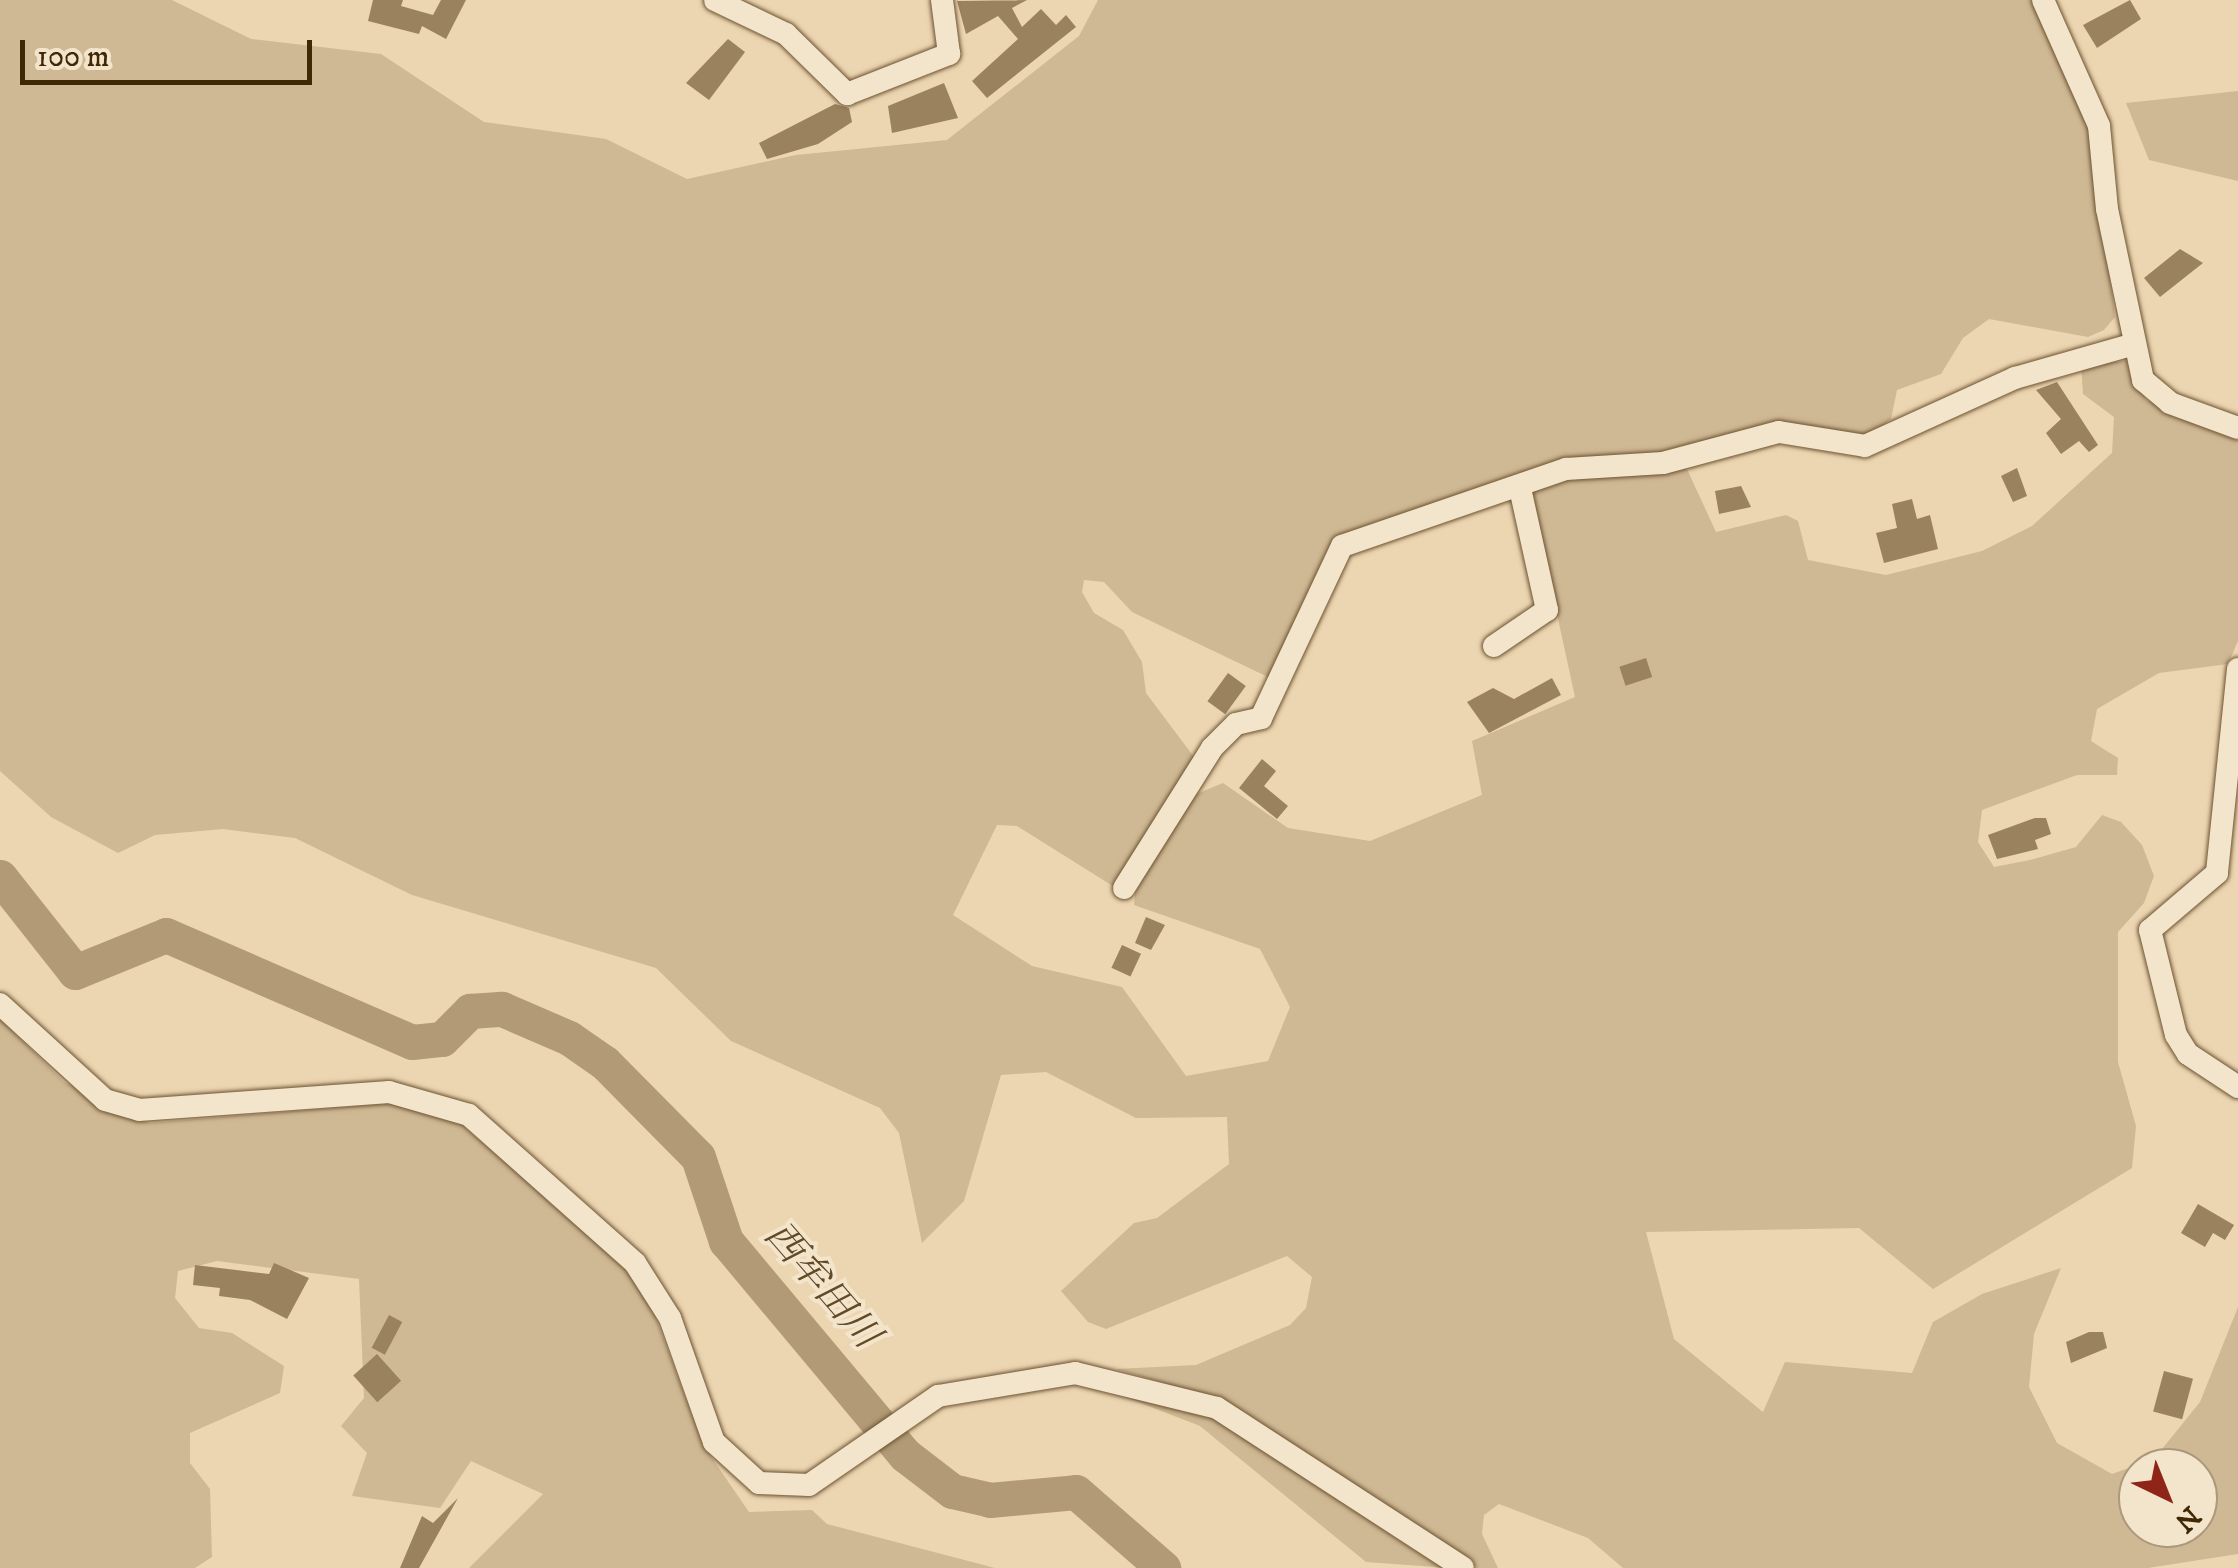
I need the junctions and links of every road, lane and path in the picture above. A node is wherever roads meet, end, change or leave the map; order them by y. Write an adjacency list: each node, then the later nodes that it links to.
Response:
1 (715, 0): 2 (street)
2 (942, 0)
3 (2042, 0): 4 (street)
4 (2132, 346): 5 (street); 6 (street)
5 (2238, 428)
6 (1520, 488): 7 (street); 9 (street)
7 (1494, 646)
8 (2238, 669): 11 (street)
9 (1124, 888)
10 (0, 1004): 12 (street)
11 (2238, 1086)
12 (1463, 1568)

